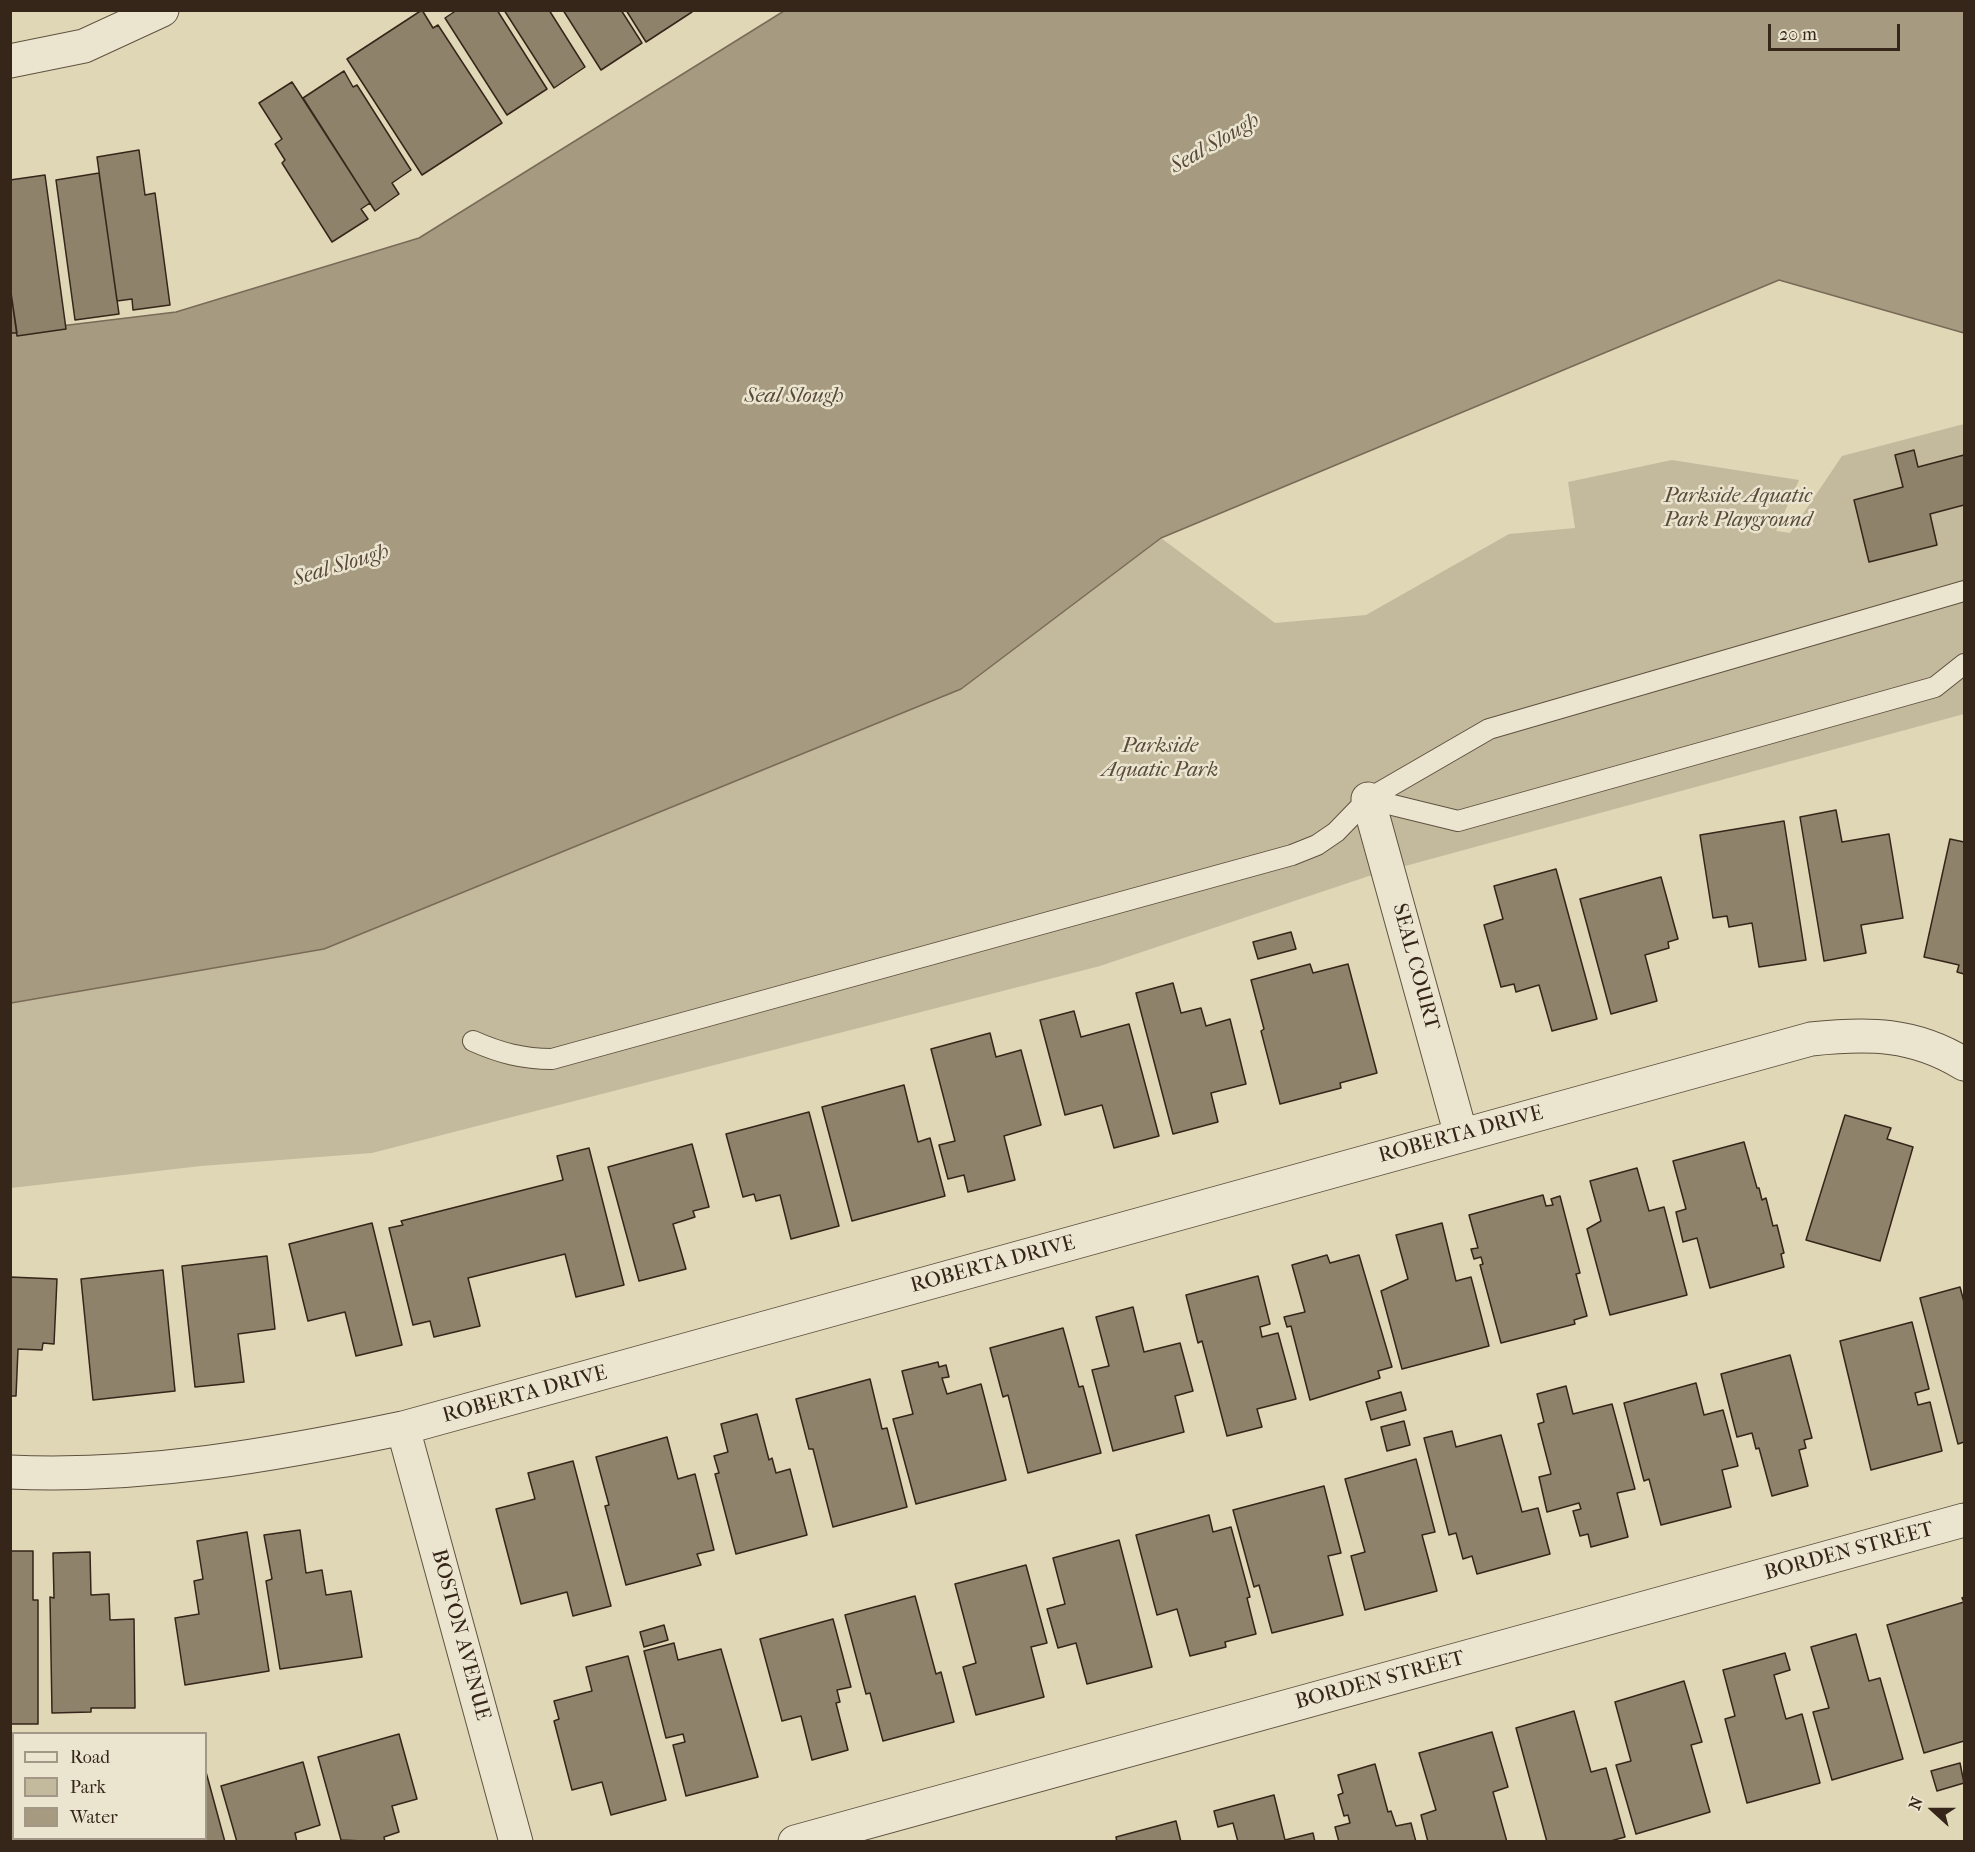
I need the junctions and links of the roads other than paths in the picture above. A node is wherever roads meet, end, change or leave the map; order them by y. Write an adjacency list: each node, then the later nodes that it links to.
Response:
1 (162, 10): 2 (street)
2 (10, 61)
3 (1965, 591): 5 (lane)
4 (1965, 664): 5 (lane)
5 (1368, 799): 6 (lane); 8 (street, SEAL COURT)
6 (473, 1041)
7 (1965, 1064): 8 (street, ROBERTA DRIVE)
8 (1461, 1135): 9 (street, ROBERTA DRIVE)
9 (404, 1428): 10 (street, ROBERTA DRIVE); 12 (street, BOSTON AVENUE)
10 (10, 1472)
11 (1965, 1520): 13 (street, BORDEN STREET)
12 (516, 1842)
13 (795, 1842)

